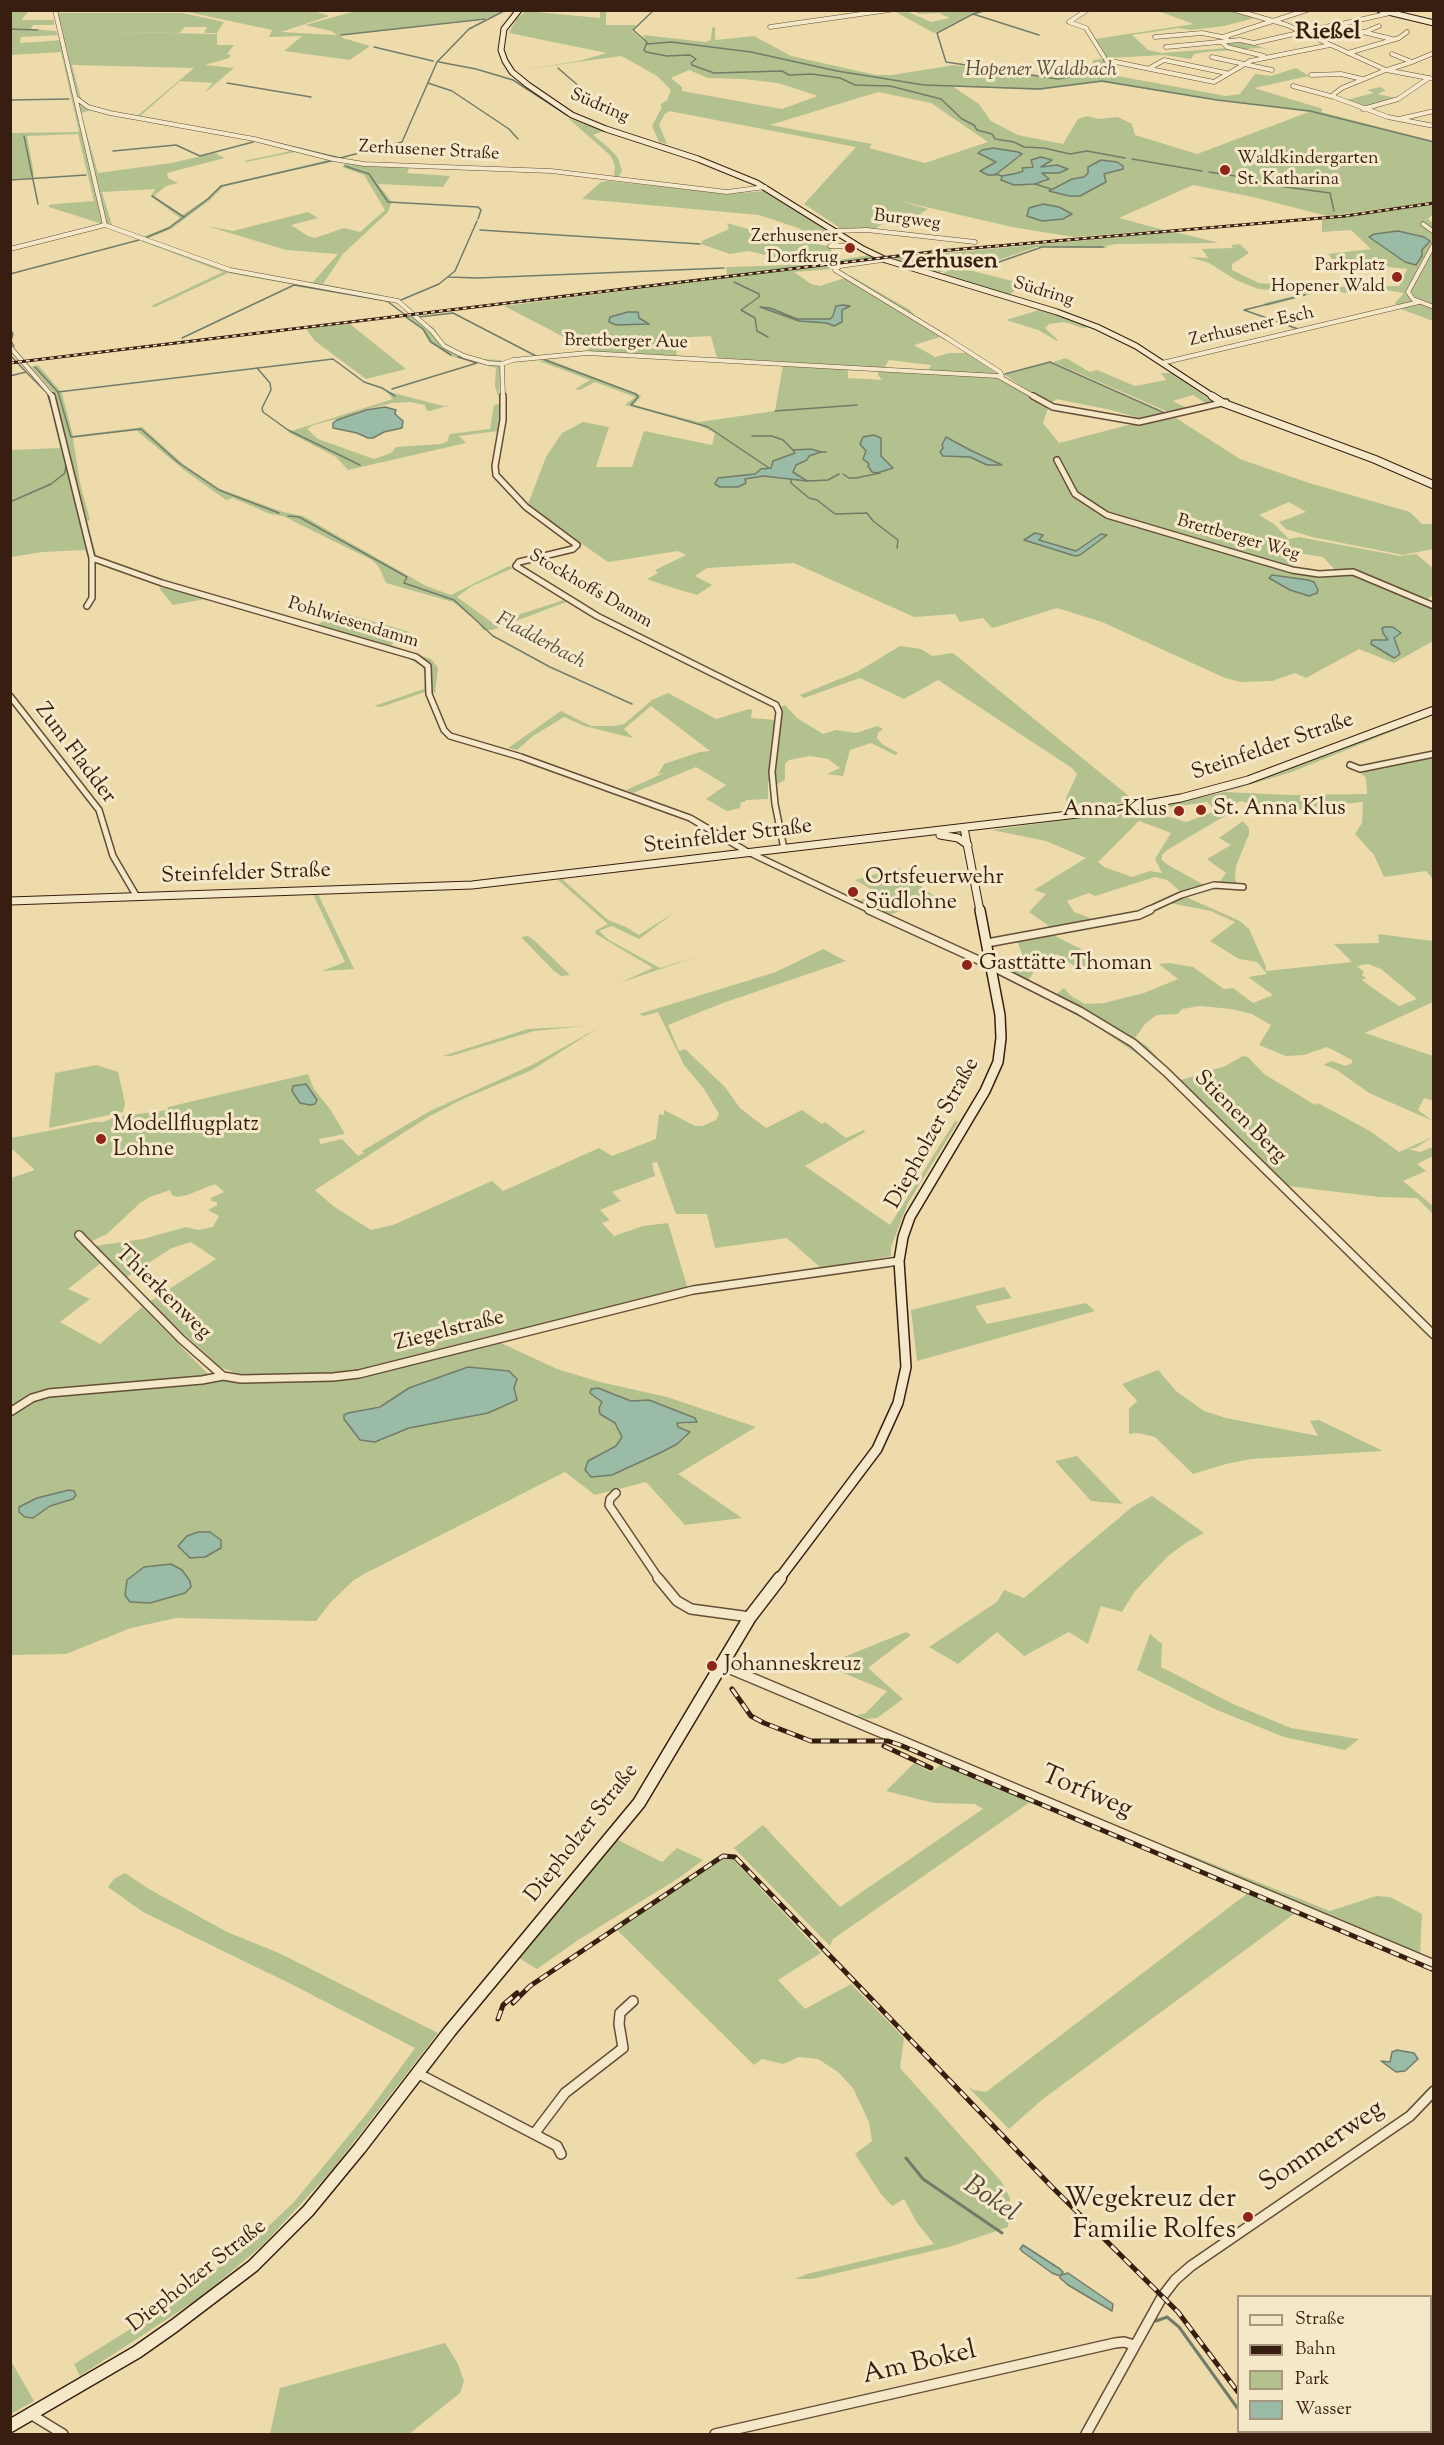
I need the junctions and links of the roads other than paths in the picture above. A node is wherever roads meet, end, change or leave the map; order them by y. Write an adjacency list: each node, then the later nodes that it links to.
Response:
1 (55, 10): 41 (street)
2 (519, 10): 48 (main road, Südring)
3 (889, 10): 13 (street)
4 (1087, 10): 32 (street)
5 (1234, 10): 9 (street)
6 (1308, 10): 9 (street)
7 (1380, 10): 8 (main road)
8 (1390, 13): 10 (main road); 11 (street)
9 (1275, 21): 14 (street); 21 (street)
10 (1434, 23)
11 (1337, 25): 14 (street); 15 (street)
12 (1379, 26): 15 (street)
13 (770, 27)
14 (1302, 32): 21 (street); 23 (street)
15 (1367, 32): 19 (street); 20 (street)
16 (1407, 32): 20 (street)
17 (1180, 35): 18 (street); 21 (street); 22 (street)
18 (1155, 37)
19 (1353, 37)
20 (1392, 39): 26 (street)
21 (1223, 40): 22 (street); 28 (street)
22 (1191, 45): 24 (street)
23 (1330, 45): 26 (street); 28 (street)
24 (1166, 47)
25 (1434, 53): 30 (street)
26 (1348, 54): 34 (street)
27 (1392, 54): 30 (street)
28 (1264, 56): 31 (street)
29 (1212, 57): 31 (street)
30 (1412, 62): 34 (street)
31 (1244, 64): 33 (street); 35 (street)
32 (1150, 68): 35 (street); 35 (street)
33 (1272, 69)
34 (1387, 70): 37 (street); 38 (street)
35 (1226, 74)
36 (1311, 75): 37 (street)
37 (1362, 79): 40 (street)
38 (1431, 79): 42 (street)
39 (1293, 86): 40 (street)
40 (1334, 97): 42 (street)
41 (76, 98): 43 (street, Zerhusener Straße); 44 (street)
42 (1363, 108): 46 (street)
43 (96, 110): 44 (street, Zerhusener Straße); 48 (street, Zerhusener Straße)
44 (79, 111): 50 (street)
45 (1434, 111): 46 (street)
46 (1397, 120): 47 (street)
47 (1434, 126)
48 (765, 187): 51 (main road, Südring)
49 (1423, 224): 52 (street)
50 (105, 225): 57 (street); 63 (street, Brettberger Aue)
51 (835, 231): 53 (street, Burgweg); 56 (main road, Südring)
52 (1434, 232)
53 (975, 242)
54 (1434, 244): 59 (street)
55 (830, 246): 56 (street)
56 (858, 246): 58 (main road, Südring)
57 (10, 249)
58 (887, 260): 62 (main road, Südring); 64 (street, Brettberger Aue)
59 (1419, 302): 60 (street); 62 (street, Zerhusener Esch)
60 (1434, 307)
61 (10, 347): 68 (street)
62 (1162, 363): 65 (main road, Südring)
63 (502, 364): 64 (street, Brettberger Aue); 78 (street, Stockhoffs Damm)
64 (1002, 376): 65 (street, Brettberger Aue)
65 (1225, 402): 67 (main road, Südring)
66 (1057, 460): 70 (street, Brettberger Weg)
67 (1434, 485)
68 (92, 558): 69 (street); 79 (street, Pohlwiesendamm)
69 (87, 606)
70 (1434, 606)
71 (10, 696): 81 (street, Zum Fladder)
72 (1434, 710): 75 (main road, Steinfelder Straße)
73 (1434, 754): 74 (street)
74 (1350, 765)
75 (964, 828): 76 (main road, Steinfelder Straße); 77 (main road, Diepholzer Straße)
76 (915, 834): 77 (main road); 78 (main road, Steinfelder Straße)
77 (968, 845): 83 (main road, Diepholzer Straße)
78 (784, 849): 79 (main road, Steinfelder Straße)
79 (752, 853): 81 (main road, Steinfelder Straße); 84 (street, Stienen Berg)
80 (1243, 887): 83 (street)
81 (137, 897): 82 (main road, Steinfelder Straße)
82 (10, 901)
83 (987, 943): 84 (main road, Diepholzer Straße)
84 (991, 966): 86 (main road, Diepholzer Straße); 87 (street, Stienen Berg)
85 (79, 1235): 88 (street, Thierkenweg)
86 (899, 1261): 88 (street, Ziegelstraße); 91 (main road, Diepholzer Straße)
87 (1434, 1335)
88 (223, 1376): 89 (street, Ziegelstraße)
89 (10, 1412)
90 (616, 1493): 91 (street)
91 (750, 1617): 92 (main road, Diepholzer Straße)
92 (721, 1665): 93 (street, Torfweg); 95 (main road, Diepholzer Straße)
93 (1434, 1965)
94 (633, 2001): 97 (street)
95 (417, 2073): 97 (street); 100 (main road, Diepholzer Straße)
96 (1434, 2091): 99 (street, Sommerweg)
97 (534, 2134): 98 (street)
98 (561, 2154)
99 (1134, 2345): 103 (street, Am Bokel); 104 (street, Sommerweg)
100 (32, 2415): 101 (main road, Diepholzer Straße); 102 (street)
101 (10, 2426)
102 (63, 2434)
103 (715, 2434)
104 (1086, 2434)

